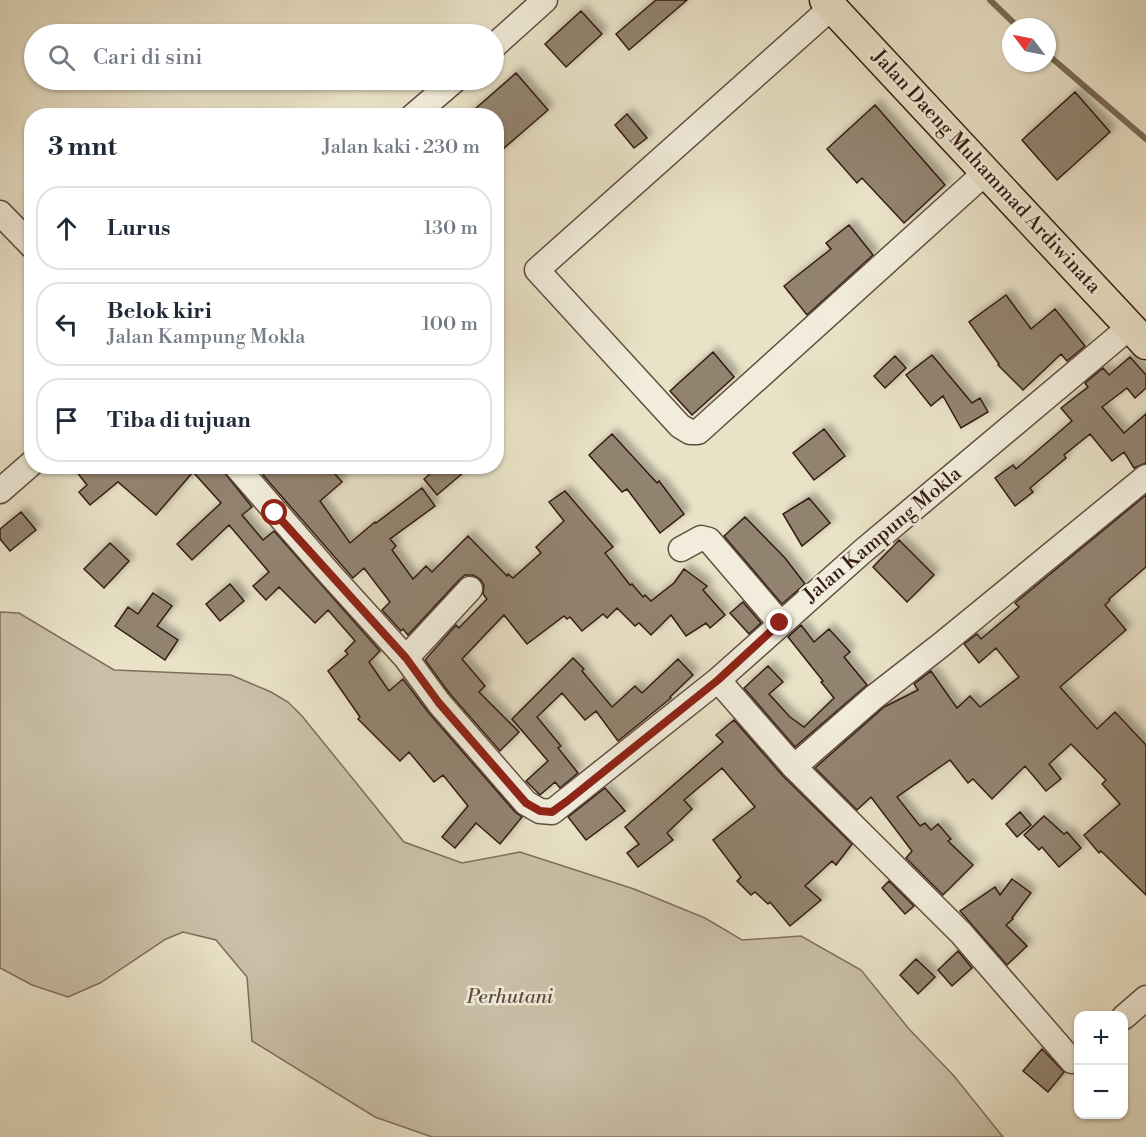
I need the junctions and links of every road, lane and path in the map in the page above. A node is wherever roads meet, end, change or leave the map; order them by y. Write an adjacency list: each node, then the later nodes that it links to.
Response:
1 (545, 0): 3 (street)
2 (829, 4): 6 (main road, Jalan Daeng Muhammad Ardiwinata); 6 (street)
3 (504, 37)
4 (443, 90): 5 (street)
5 (422, 108)
6 (986, 172): 9 (main road, Jalan Daeng Muhammad Ardiwinata)
7 (0, 213): 8 (street)
8 (24, 238)
9 (1138, 335): 16 (street, Jalan Kampung Mokla)
10 (24, 470): 13 (street)
11 (248, 474): 17 (street)
12 (1146, 477): 19 (street)
13 (0, 491)
14 (681, 549): 16 (street)
15 (470, 589): 17 (street)
16 (780, 623): 18 (street, Jalan Kampung Mokla)
17 (406, 658): 18 (street, Jalan Kampung Mokla)
18 (718, 680): 19 (street)
19 (794, 767): 22 (street)
20 (1146, 998): 21 (street)
21 (1128, 1014)
22 (1074, 1059)

